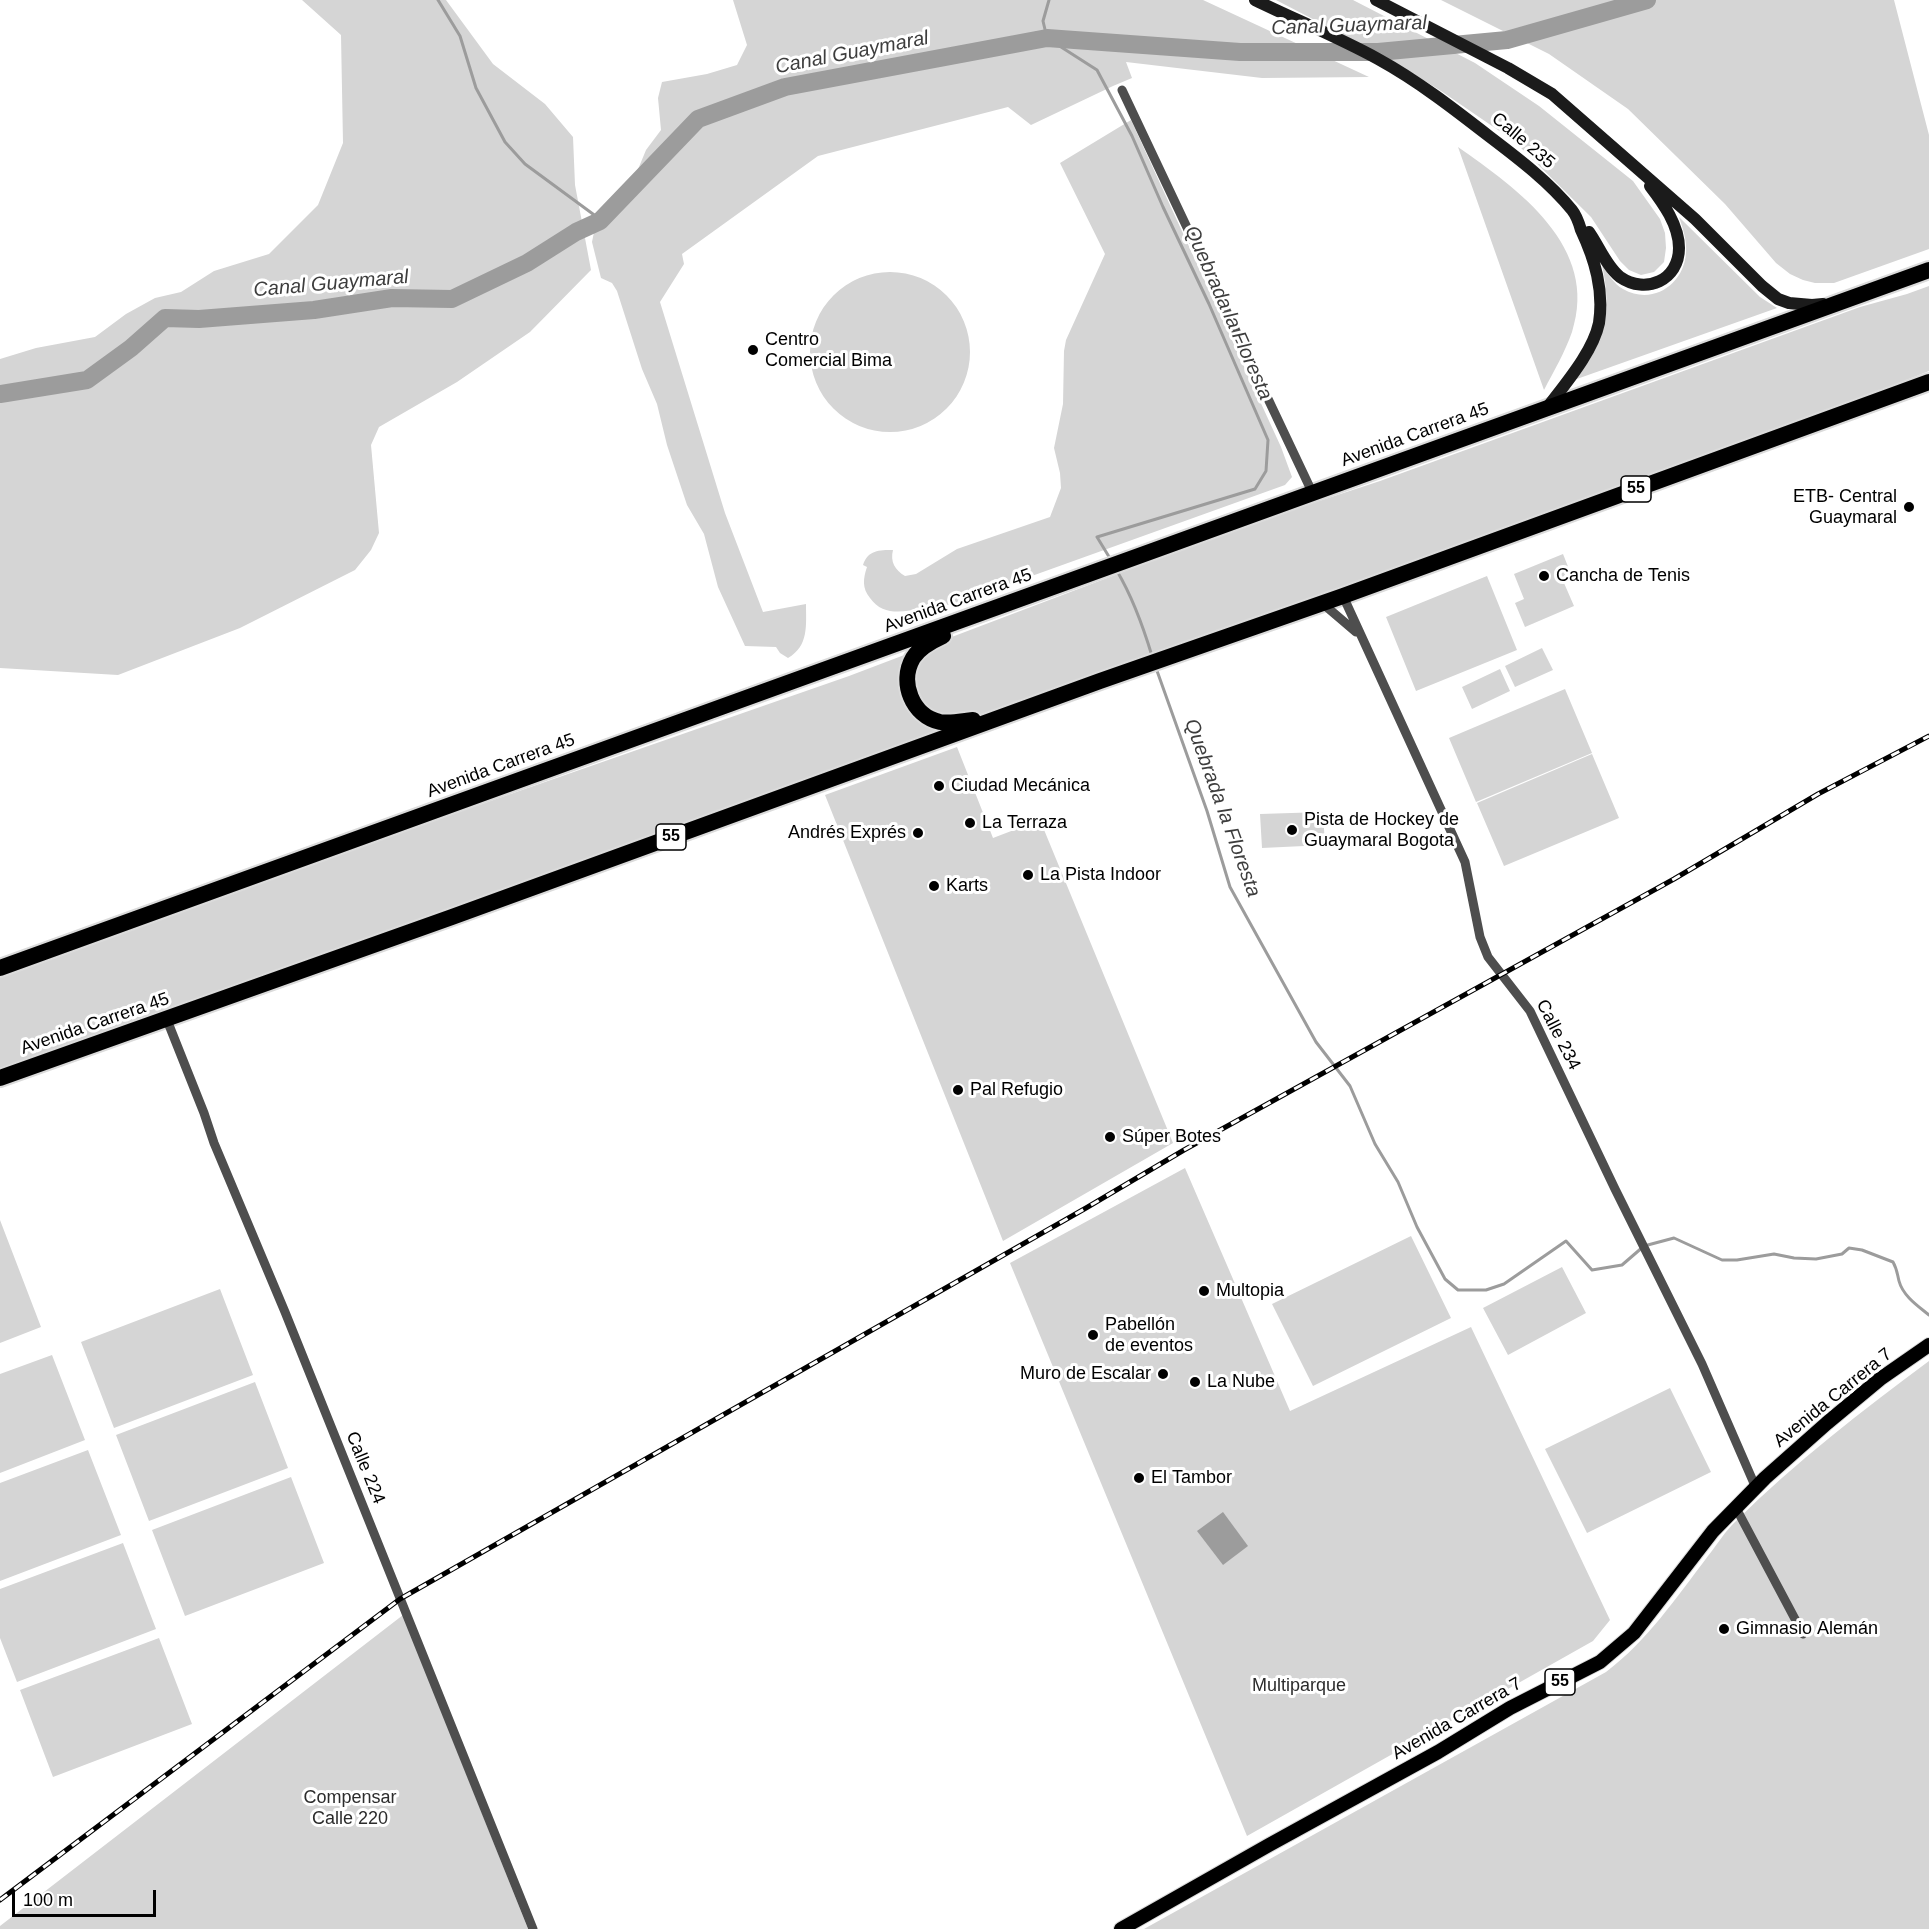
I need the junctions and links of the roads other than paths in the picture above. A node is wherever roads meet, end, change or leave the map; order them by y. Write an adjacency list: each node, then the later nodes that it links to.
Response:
1 (1255, 0): 5 (main road, Calle 235)
2 (1376, 0): 4 (main road)
3 (1122, 90): 10 (street)
4 (1637, 168): 5 (main road); 7 (main road)
5 (1573, 211): 9 (main road, Calle 235)
6 (1929, 270): 7 (highway, Avenida Carrera 45)
7 (1849, 299): 9 (highway, Avenida Carrera 45)
8 (1929, 382): 11 (highway, Avenida Carrera 45 / 55)
9 (1547, 408): 10 (highway, Avenida Carrera 45)
10 (1313, 494): 12 (highway, Avenida Carrera 45)
11 (1343, 596): 13 (highway, Avenida Carrera 45 / 55); 14 (street, Calle 234)
12 (1011, 603): 15 (highway); 16 (highway, Avenida Carrera 45)
13 (1322, 603): 14 (street); 15 (highway, Avenida Carrera 45 / 55)
14 (1358, 633): 20 (street, Calle 234)
15 (1038, 704): 17 (highway, Avenida Carrera 45 / 55)
16 (0, 968)
17 (166, 1020): 18 (highway, Avenida Carrera 45 / 55); 23 (street, Calle 224)
18 (0, 1078)
19 (1929, 1345): 20 (main road, Avenida Carrera 7 / 55)
20 (1756, 1488): 21 (main road, Avenida Carrera 7 / 55)
21 (1736, 1508): 22 (street); 24 (main road, Avenida Carrera 7 / 55)
22 (1803, 1634)
23 (533, 1929)
24 (1121, 1929)

